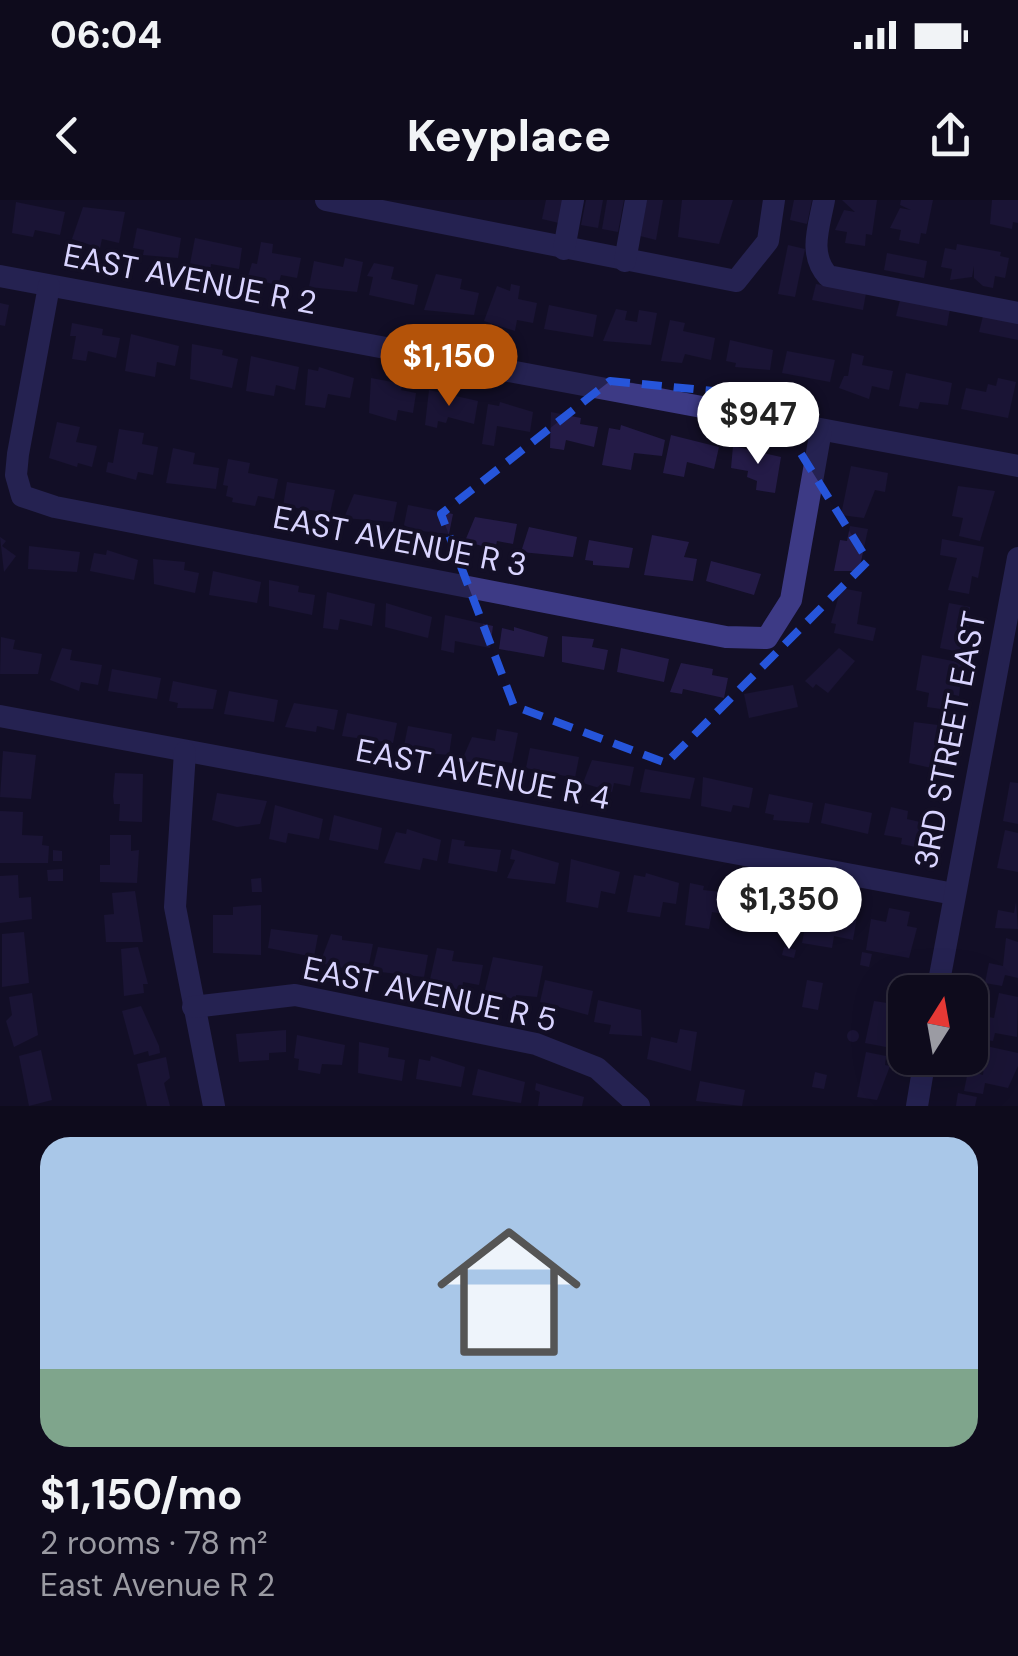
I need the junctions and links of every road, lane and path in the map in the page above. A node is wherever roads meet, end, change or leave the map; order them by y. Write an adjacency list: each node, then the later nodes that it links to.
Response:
1 (326, 200): 6 (street)
2 (573, 200): 6 (street)
3 (636, 200): 7 (street)
4 (774, 200): 7 (street)
5 (824, 200): 10 (street)
6 (564, 249): 7 (street)
7 (625, 261)
8 (0, 276): 9 (street, EAST AVENUE R 2)
9 (48, 286): 11 (street, EAST AVENUE R 2); 11 (street, EAST AVENUE R 3)
10 (1018, 313)
11 (820, 430): 12 (street, EAST AVENUE R 2)
12 (1018, 466)
13 (1018, 558): 16 (street, 3RD STREET EAST)
14 (0, 716): 15 (street, EAST AVENUE R 4)
15 (185, 752): 16 (street, EAST AVENUE R 4); 18 (street)
16 (954, 894): 17 (street, 3RD STREET EAST)
17 (939, 975)
18 (192, 1006): 20 (street); 21 (street, EAST AVENUE R 5)
19 (922, 1075): 22 (street)
20 (214, 1106)
21 (639, 1106)
22 (916, 1106)

